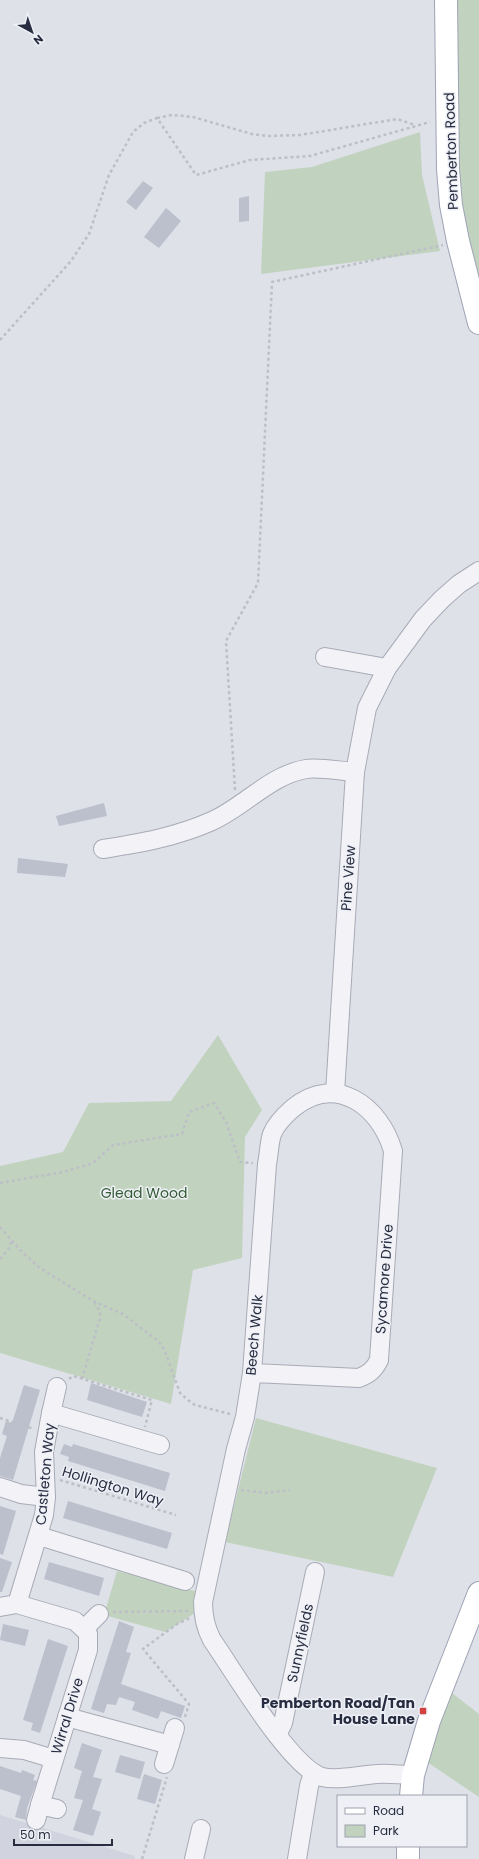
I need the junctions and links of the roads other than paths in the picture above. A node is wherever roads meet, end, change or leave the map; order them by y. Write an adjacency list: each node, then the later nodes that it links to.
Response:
1 (446, 0): 2 (main road, Pemberton Road)
2 (479, 323)
3 (479, 571): 5 (street, Pine View)
4 (325, 657): 5 (street)
5 (387, 668): 6 (street, Pine View)
6 (354, 772): 7 (street); 8 (street, Pine View)
7 (103, 850)
8 (335, 1094): 9 (street, Beech Walk); 9 (street, Sycamore Drive)
9 (252, 1373): 24 (street, Beech Walk)
10 (57, 1387): 11 (street, Castleton Way)
11 (51, 1413): 12 (street, Castleton Way); 14 (street, Castleton Way)
12 (160, 1445)
13 (0, 1487): 14 (street)
14 (46, 1497): 15 (street, Castleton Way)
15 (39, 1536): 17 (street); 19 (street, Castleton Way)
16 (315, 1572): 24 (street, Sunnyfields)
17 (185, 1581)
18 (479, 1593): 30 (main road)
19 (8, 1606): 21 (street)
20 (99, 1614): 21 (street)
21 (84, 1629): 22 (street, Wirral Drive)
22 (67, 1717): 25 (street); 27 (street, Wirral Drive)
23 (175, 1728): 25 (street)
24 (277, 1735): 29 (street, Beech Walk)
25 (170, 1745): 28 (street)
26 (0, 1748): 27 (street)
27 (54, 1759): 31 (street, Wirral Drive)
28 (164, 1764)
29 (313, 1773): 30 (street); 35 (street)
30 (412, 1786)
31 (45, 1811)
32 (200, 1829): 34 (street)
33 (408, 1847): 36 (main road)
34 (194, 1859)
35 (297, 1859)
36 (408, 1859)

